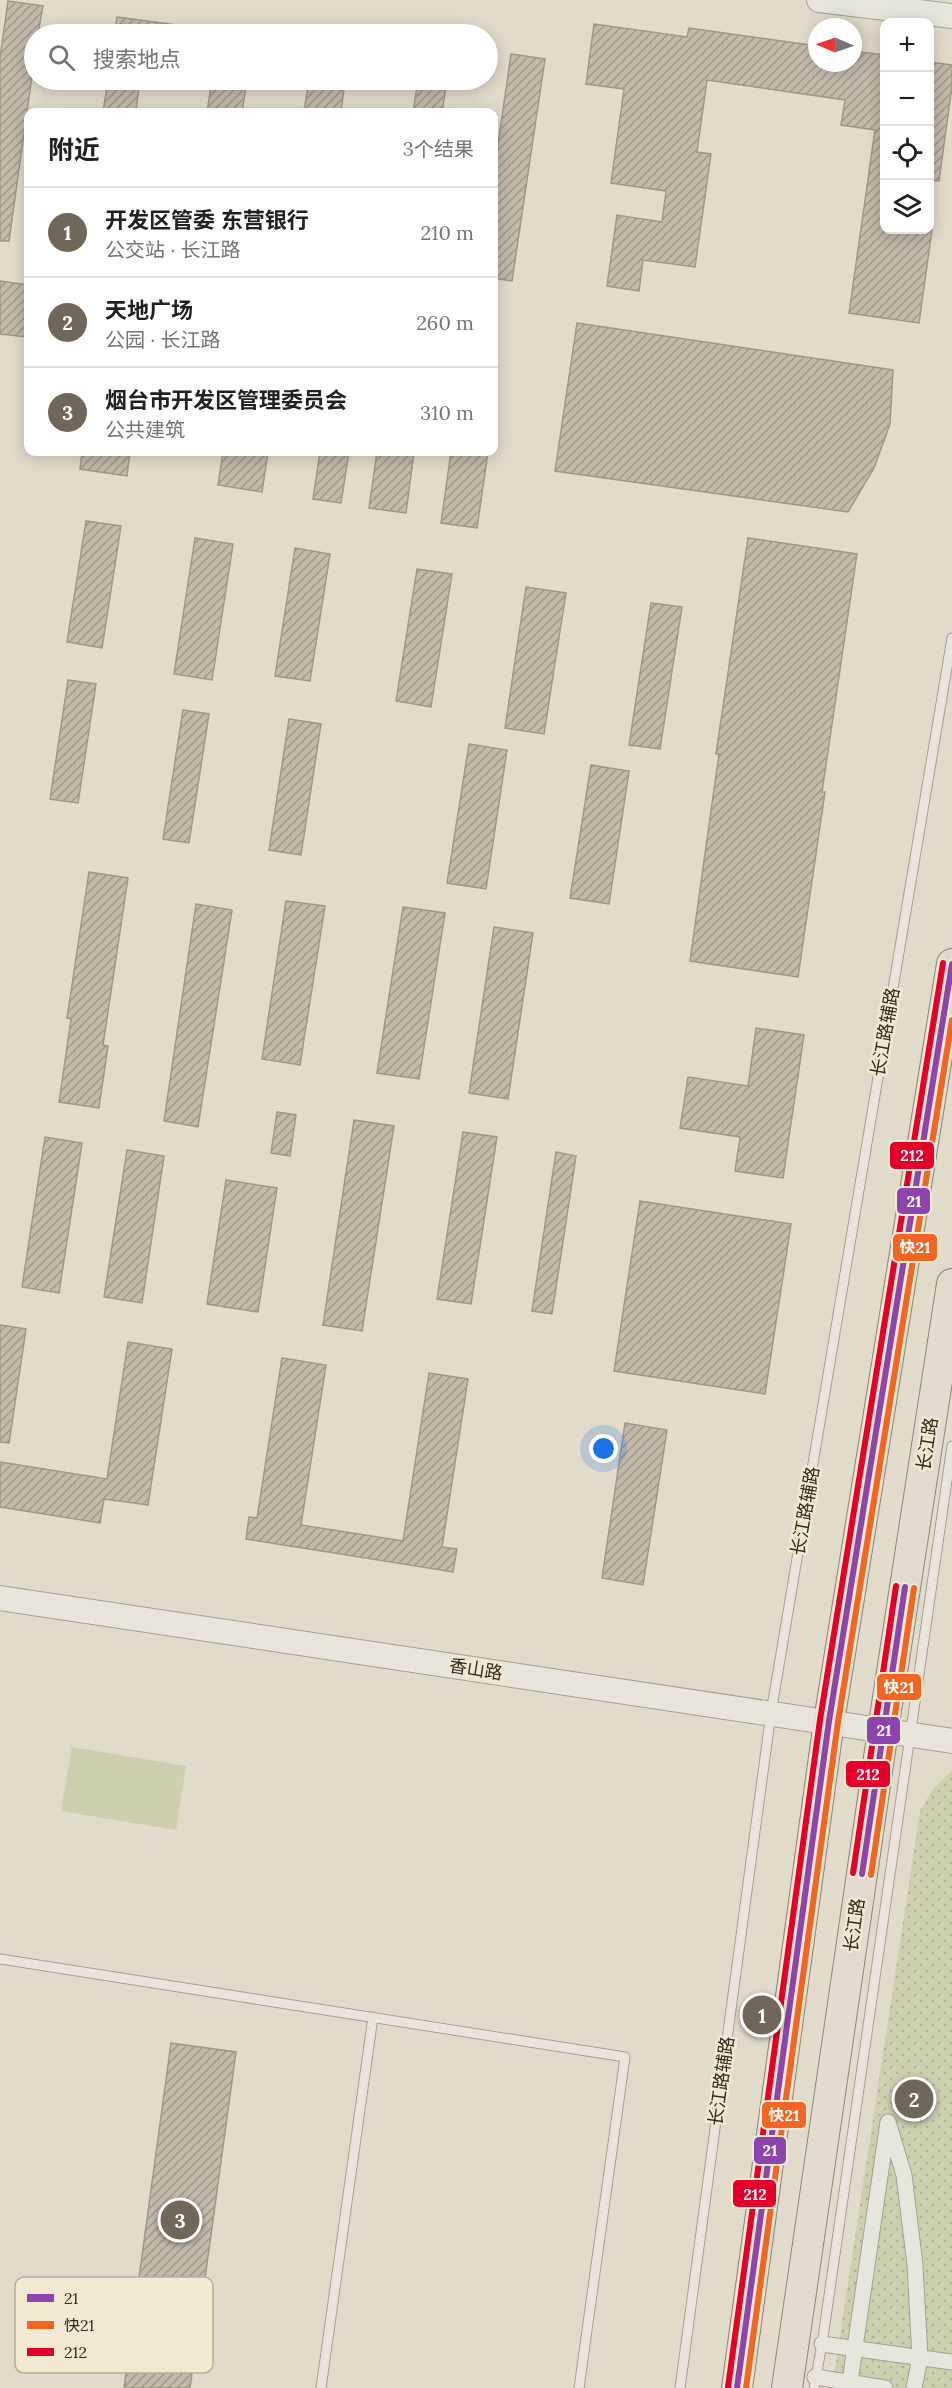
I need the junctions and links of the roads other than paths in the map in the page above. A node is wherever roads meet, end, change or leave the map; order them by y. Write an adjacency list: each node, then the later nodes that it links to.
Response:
1 (819, 0): 2 (street)
2 (952, 16)
3 (952, 638): 8 (lane, 长江路辅路)
4 (952, 964): 9 (main road)
5 (952, 1284): 10 (main road, 长江路)
6 (952, 1446): 10 (lane)
7 (0, 1598): 8 (street, 香山路)
8 (771, 1713): 9 (street, 香山路); 20 (lane, 长江路辅路)
9 (829, 1721): 10 (street, 香山路); 21 (main road)
10 (896, 1732): 11 (street, 香山路); 14 (lane); 22 (main road, 长江路)
11 (952, 1741)
12 (0, 1959): 13 (lane)
13 (373, 2017): 18 (lane); 19 (lane)
14 (822, 2344): 15 (street); 17 (lane)
15 (920, 2358): 16 (street); 23 (street); 25 (street)
16 (952, 2362)
17 (814, 2383): 24 (street)
18 (321, 2388)
19 (579, 2388)
20 (680, 2388)
21 (737, 2388)
22 (787, 2388)
23 (849, 2388)
24 (885, 2388)
25 (914, 2388)

